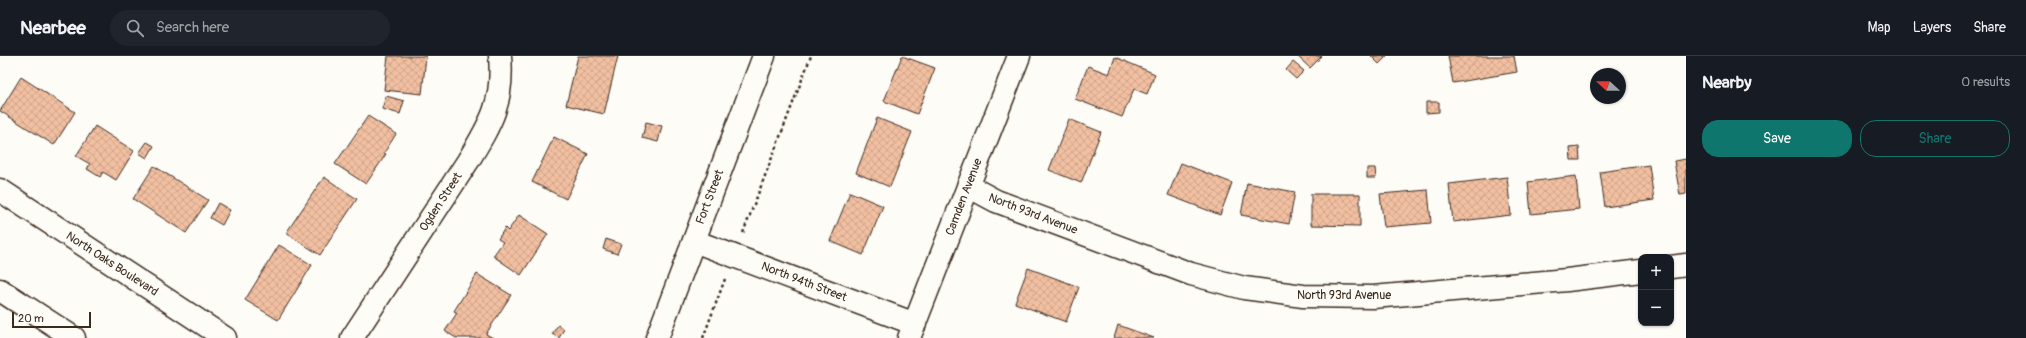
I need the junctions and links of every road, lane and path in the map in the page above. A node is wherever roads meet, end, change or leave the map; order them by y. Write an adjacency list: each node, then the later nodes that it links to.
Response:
1 (500, 56): 17 (street, Ogden Street)
2 (764, 56): 8 (street, Fort Street)
3 (811, 56): 7 (path)
4 (1019, 56): 5 (street, Camden Avenue)
5 (968, 186): 11 (street, North 93rd Avenue); 14 (street, Camden Avenue)
6 (0, 190): 16 (street, North Oaks Boulevard)
7 (743, 234)
8 (694, 241): 14 (street, North 94th Street); 18 (street, Fort Street)
9 (1686, 265): 10 (street)
10 (1674, 267)
11 (1638, 271)
12 (724, 281): 19 (path)
13 (0, 290): 15 (street)
14 (912, 331)
15 (74, 338)
16 (225, 338)
17 (352, 338)
18 (657, 338)
19 (703, 338)

